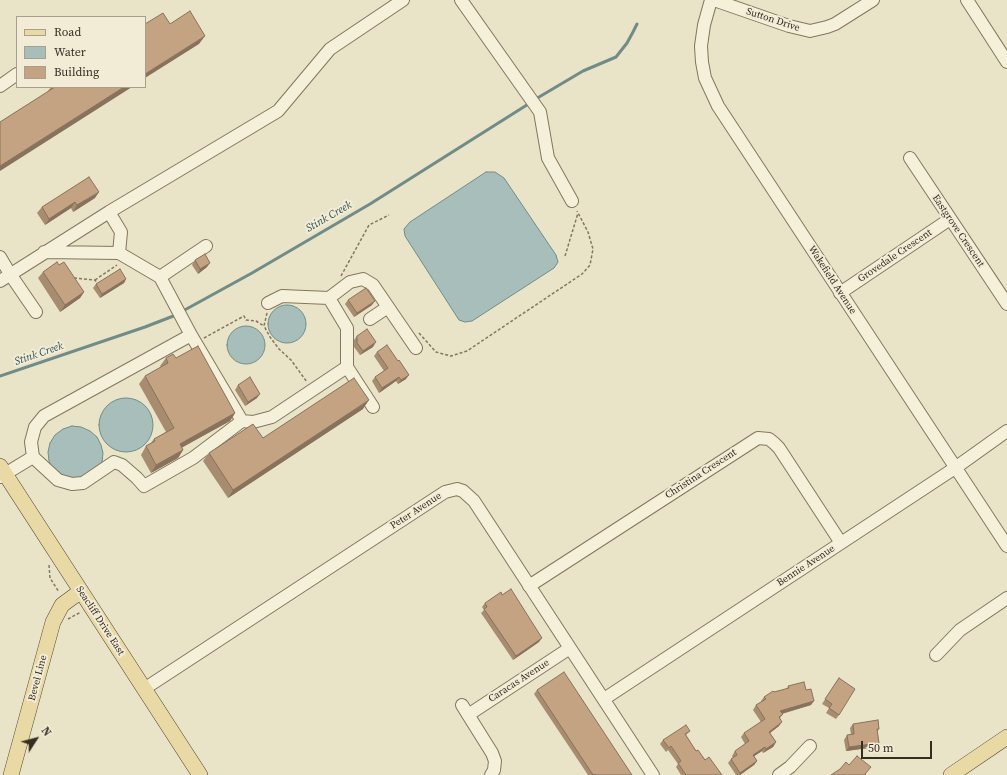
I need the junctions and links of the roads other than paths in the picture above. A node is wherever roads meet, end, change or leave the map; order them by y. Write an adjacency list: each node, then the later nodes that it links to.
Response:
1 (403, 0): 11 (street)
2 (461, 0): 10 (street)
3 (712, 0): 4 (street, Sutton Drive); 19 (street, Wakefield Avenue)
4 (873, 0)
5 (967, 0): 6 (street)
6 (1007, 62)
7 (16, 75): 8 (street)
8 (0, 86)
9 (910, 158): 12 (street, Eastgrove Crescent)
10 (572, 201)
11 (109, 212): 14 (street); 15 (street)
12 (950, 219): 19 (street, Grovedale Crescent); 22 (street, Eastgrove Crescent)
13 (206, 246): 17 (street)
14 (44, 252): 15 (street); 18 (street)
15 (123, 255): 17 (street)
16 (0, 257): 18 (street)
17 (160, 277): 26 (street)
18 (5, 278): 24 (street)
19 (840, 293): 33 (street, Wakefield Avenue)
20 (329, 298): 21 (street); 23 (street); 28 (street)
21 (270, 302)
22 (1007, 304)
23 (388, 307): 25 (street); 27 (street)
24 (36, 312)
25 (370, 319)
26 (193, 338): 30 (street); 32 (street)
27 (416, 348)
28 (347, 367): 29 (street); 30 (street)
29 (373, 407)
30 (242, 421): 32 (street)
31 (1007, 431): 33 (street, Bennie Avenue)
32 (34, 457): 34 (street)
33 (955, 468): 35 (street, Bennie Avenue); 36 (street, Wakefield Avenue)
34 (2, 473): 38 (main road, Seacliff Drive East)
35 (841, 543): 37 (street, Christina Crescent); 43 (street, Bennie Avenue)
36 (1007, 546)
37 (529, 586): 40 (street, Peter Avenue); 42 (street, Peter Avenue)
38 (81, 591): 42 (main road, Seacliff Drive East); 46 (main road, Bevel Line)
39 (1007, 598): 41 (street)
40 (570, 648): 43 (street, Peter Avenue); 48 (street, Caracas Avenue)
41 (936, 655)
42 (144, 689): 47 (main road, Seacliff Drive East)
43 (604, 699): 49 (street, Peter Avenue)
44 (1007, 738): 51 (main road)
45 (810, 746): 50 (street)
46 (11, 775)
47 (200, 775)
48 (491, 775)
49 (653, 775)
50 (779, 775)
51 (951, 775)

